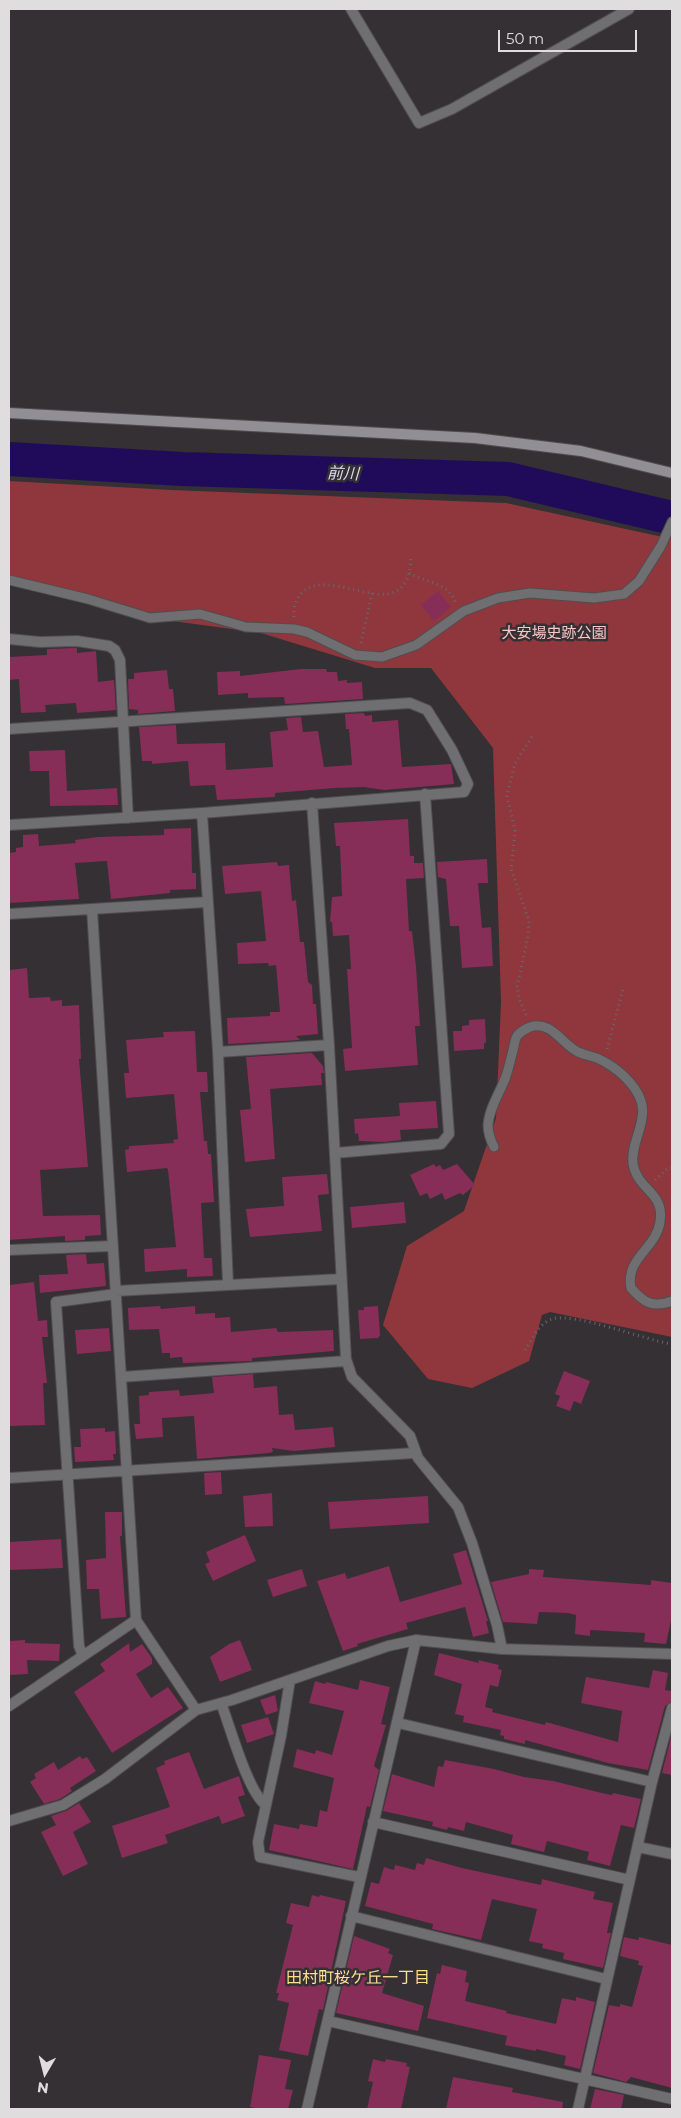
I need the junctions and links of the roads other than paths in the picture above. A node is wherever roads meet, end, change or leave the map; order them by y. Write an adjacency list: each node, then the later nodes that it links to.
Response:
1 (351, 9): 2 (street)
2 (629, 9)
3 (9, 413): 4 (street)
4 (672, 473)
5 (672, 522): 6 (lane)
6 (9, 580)
7 (9, 639): 8 (street)
8 (123, 722): 9 (street); 10 (street); 13 (street)
9 (9, 729)
10 (425, 794): 11 (street); 21 (street)
11 (312, 803): 12 (street); 18 (street)
12 (202, 813): 13 (street); 15 (street)
13 (128, 818): 14 (street)
14 (9, 825)
15 (207, 902): 16 (street); 19 (street)
16 (92, 909): 17 (street); 22 (street)
17 (9, 914)
18 (330, 1045): 19 (street); 21 (street)
19 (218, 1052): 25 (street)
20 (494, 1147): 27 (lane)
21 (335, 1153): 24 (street)
22 (113, 1246): 23 (street); 26 (street)
23 (9, 1250)
24 (341, 1279): 25 (street); 28 (street)
25 (228, 1284): 26 (street)
26 (116, 1292): 29 (street); 32 (street)
27 (672, 1301)
28 (346, 1360): 29 (street); 30 (street)
29 (121, 1377): 31 (street)
30 (415, 1453): 31 (street); 36 (street)
31 (128, 1469): 32 (street); 34 (street)
32 (69, 1474): 33 (street); 38 (street)
33 (9, 1478)
34 (136, 1620): 38 (street); 43 (street)
35 (416, 1640): 36 (street); 39 (street); 44 (street)
36 (502, 1649): 37 (street)
37 (672, 1654)
38 (83, 1656): 41 (street)
39 (290, 1680): 40 (street); 46 (street)
40 (221, 1703): 43 (street); 46 (street)
41 (9, 1706)
42 (672, 1708): 45 (street)
43 (196, 1710): 47 (street)
44 (398, 1723): 45 (street); 48 (street)
45 (652, 1782): 49 (street)
46 (266, 1806): 51 (street)
47 (9, 1820)
48 (373, 1822): 51 (street); 52 (street)
49 (638, 1847): 50 (street); 52 (street)
50 (672, 1854)
51 (359, 1877): 53 (street)
52 (630, 1880): 54 (street)
53 (351, 1916): 54 (street); 55 (street)
54 (606, 1979): 56 (street)
55 (328, 2021): 56 (street); 58 (street)
56 (585, 2080): 57 (street); 59 (street)
57 (672, 2099)
58 (307, 2109)
59 (578, 2109)

